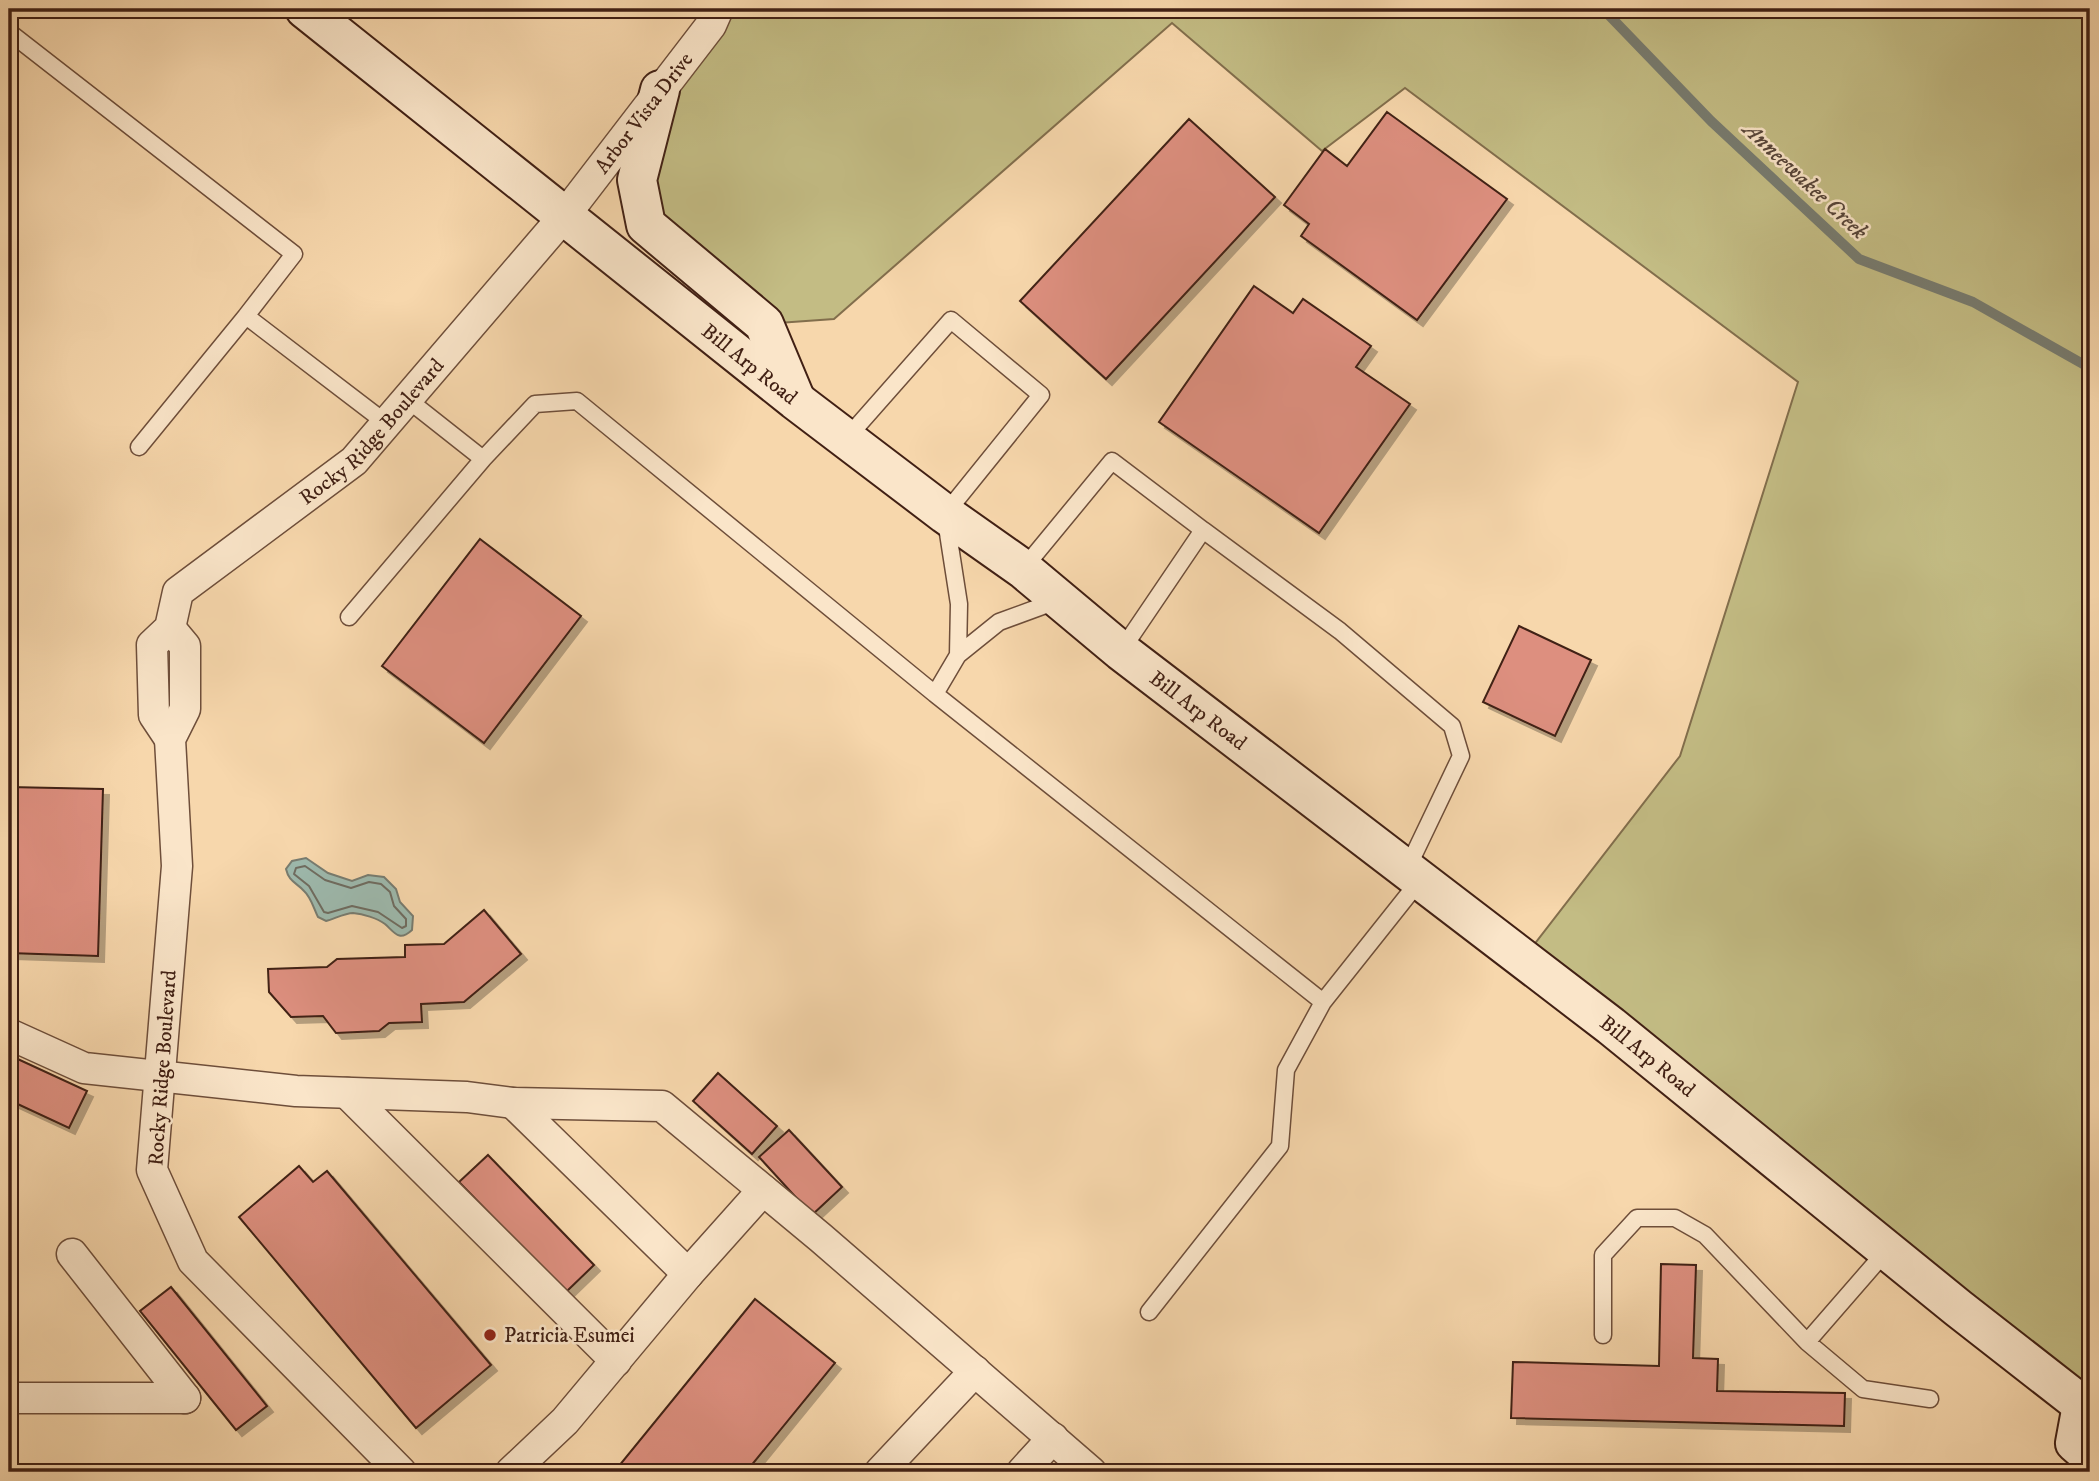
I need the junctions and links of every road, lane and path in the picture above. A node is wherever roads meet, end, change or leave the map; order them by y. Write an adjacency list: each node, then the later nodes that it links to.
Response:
1 (305, 9): 5 (main road, Bill Arp Road)
2 (718, 9): 4 (street, Arbor Vista Drive)
3 (9, 32): 6 (lane)
4 (660, 90): 5 (street, Arbor Vista Drive); 8 (main road)
5 (565, 215): 7 (street, Rocky Ridge Boulevard); 8 (main road, Bill Arp Road)
6 (246, 316): 9 (lane); 11 (lane)
7 (407, 399): 9 (street, Rocky Ridge Boulevard); 12 (lane)
8 (795, 400): 10 (main road, Bill Arp Road)
9 (386, 423): 24 (street, Rocky Ridge Boulevard)
10 (846, 439): 13 (main road, Bill Arp Road); 13 (lane)
11 (139, 447)
12 (483, 458): 17 (lane); 20 (lane)
13 (945, 514): 15 (main road, Bill Arp Road); 19 (lane)
14 (1203, 530): 15 (lane); 18 (lane); 21 (lane)
15 (1023, 569): 16 (main road, Bill Arp Road)
16 (1060, 600): 18 (main road, Bill Arp Road); 19 (lane)
17 (349, 617)
18 (1121, 651): 21 (main road, Bill Arp Road)
19 (958, 655): 20 (lane)
20 (935, 694): 22 (lane)
21 (1414, 875): 22 (lane); 28 (main road, Bill Arp Road)
22 (1323, 1002): 31 (lane)
23 (9, 1034): 24 (street)
24 (160, 1076): 25 (street); 41 (street, Rocky Ridge Boulevard)
25 (346, 1093): 26 (street); 34 (street)
26 (513, 1103): 27 (street); 30 (street)
27 (763, 1190): 30 (street); 35 (street)
28 (1887, 1250): 33 (lane); 38 (main road, Bill Arp Road)
29 (72, 1254): 36 (street)
30 (688, 1274): 34 (street)
31 (1149, 1312)
32 (1604, 1335): 33 (lane)
33 (1807, 1342): 37 (lane)
34 (616, 1361): 42 (street)
35 (975, 1371): 39 (street); 43 (street)
36 (9, 1398)
37 (1930, 1399)
38 (2086, 1408): 40 (main road)
39 (1053, 1438): 44 (street); 45 (street)
40 (2090, 1456)
41 (401, 1472)
42 (511, 1472)
43 (880, 1472)
44 (1022, 1472)
45 (1091, 1472)

